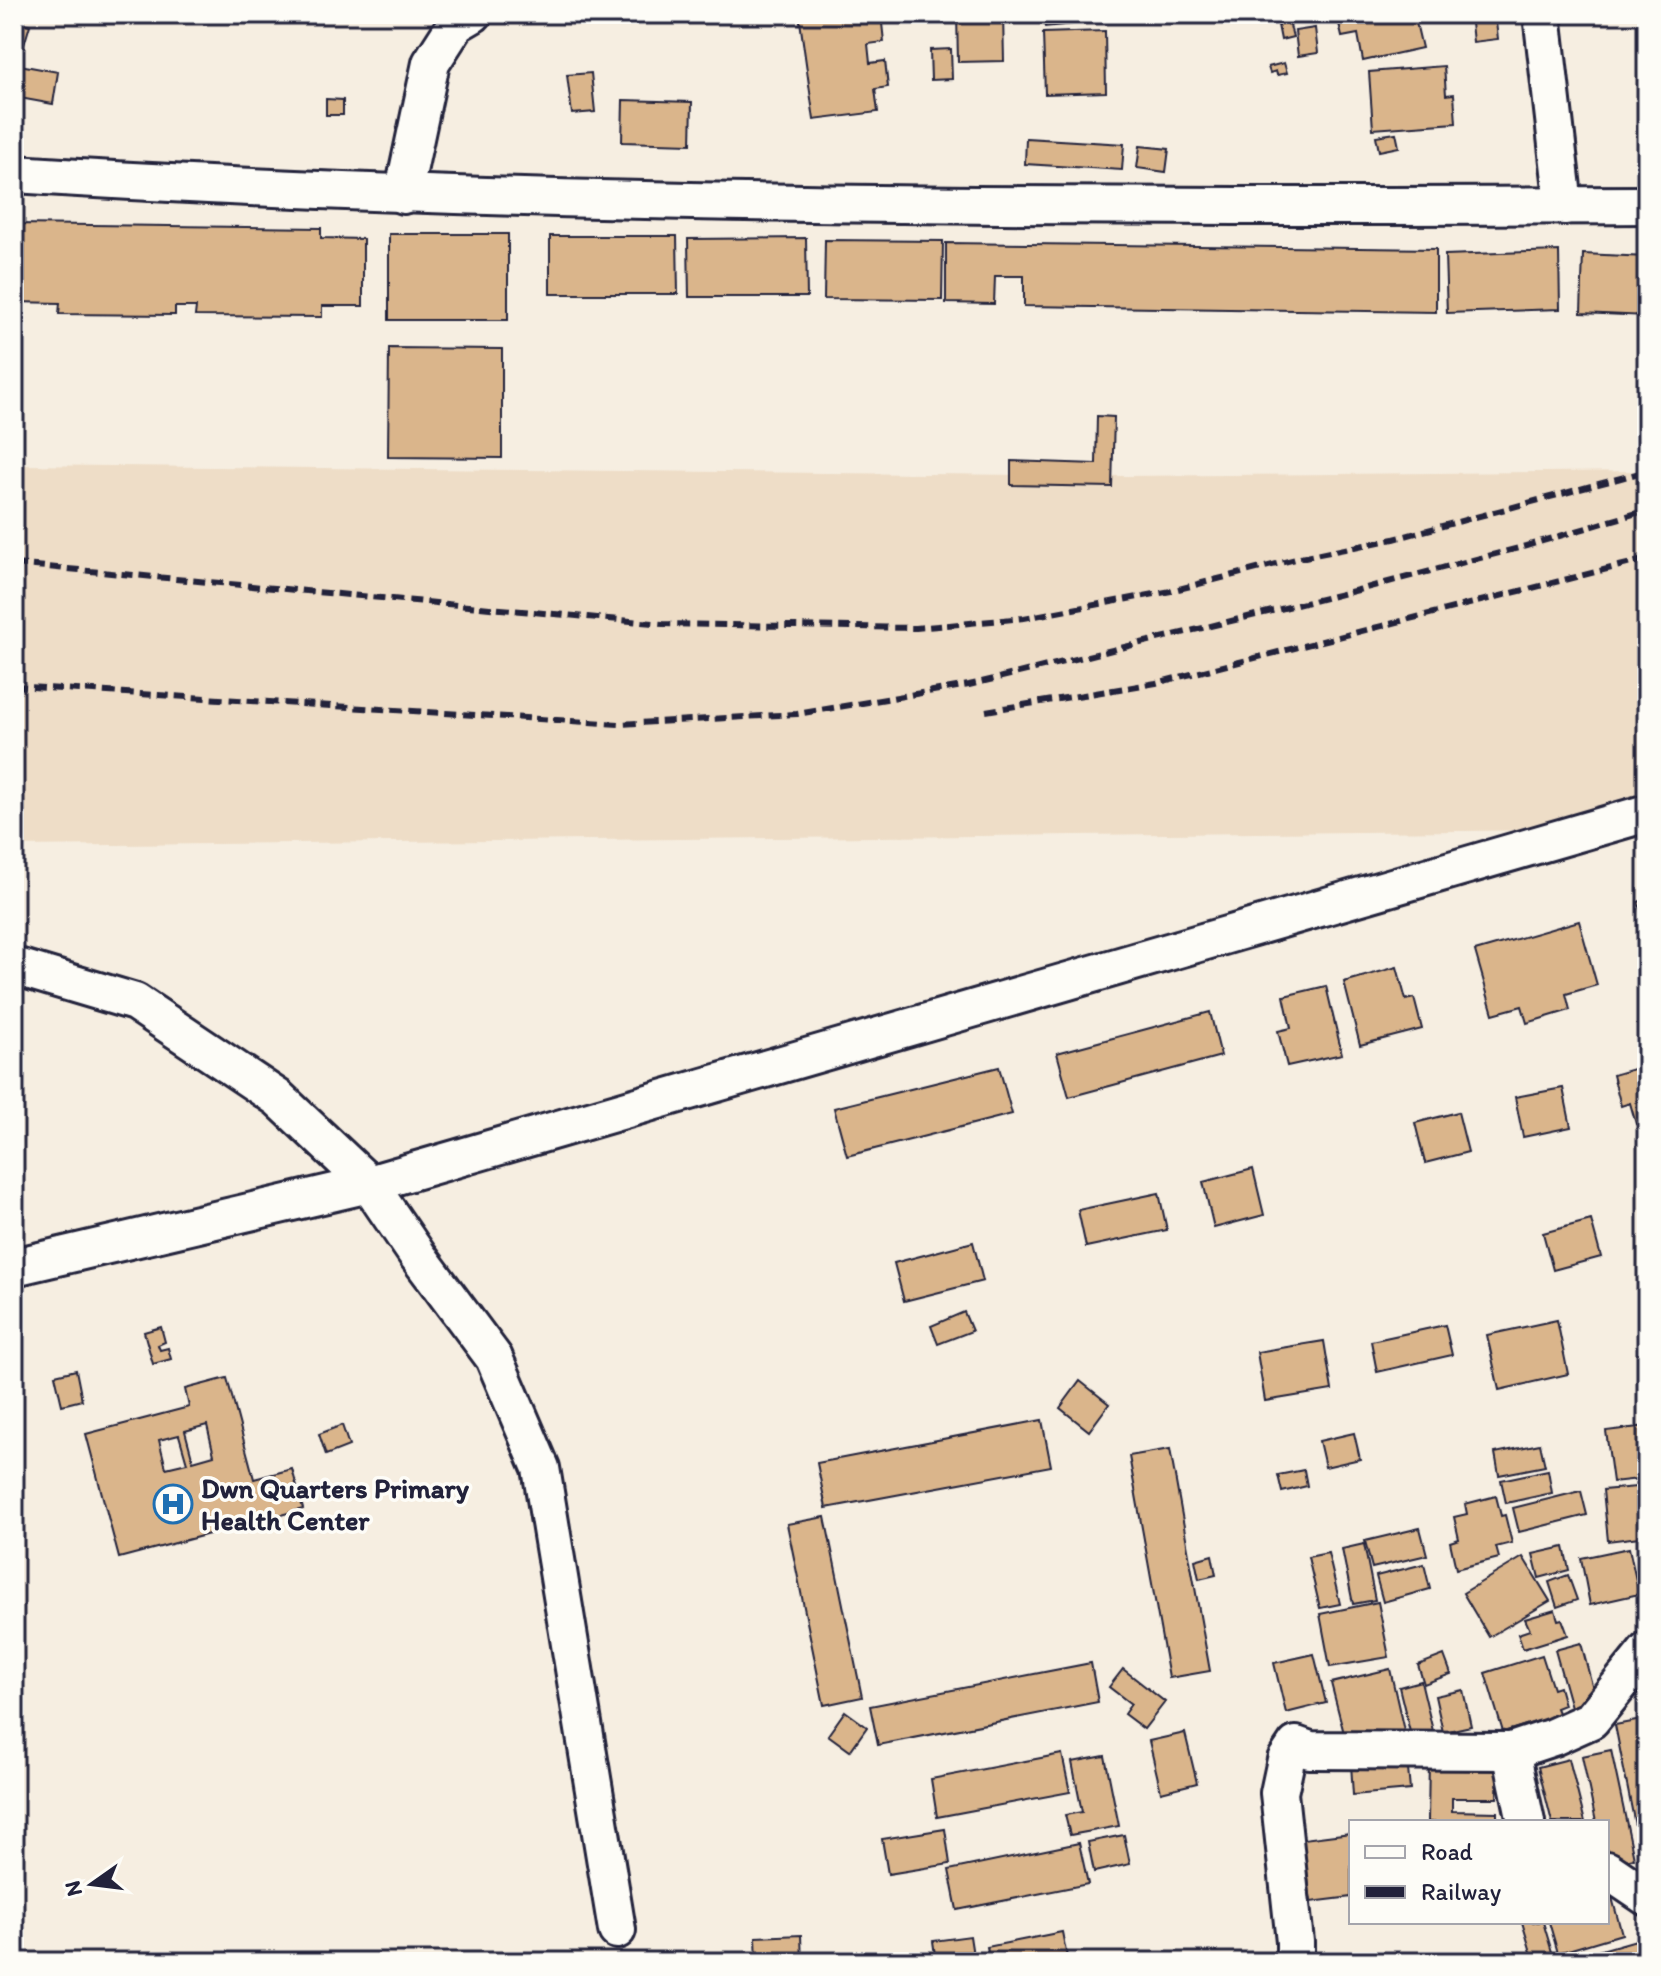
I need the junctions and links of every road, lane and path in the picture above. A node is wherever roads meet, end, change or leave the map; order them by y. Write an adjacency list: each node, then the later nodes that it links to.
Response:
1 (473, 14): 4 (street)
2 (1542, 14): 6 (street)
3 (14, 174): 4 (street)
4 (403, 195): 6 (street)
5 (1647, 205): 6 (street)
6 (1564, 206)
7 (1647, 813): 9 (street)
8 (14, 966): 9 (street)
9 (369, 1184): 10 (street); 16 (street)
10 (14, 1267)
11 (1647, 1651): 12 (street)
12 (1511, 1751): 13 (street); 17 (street)
13 (1526, 1820)
14 (1609, 1871): 15 (street)
15 (1647, 1897)
16 (617, 1930)
17 (1295, 1962)

